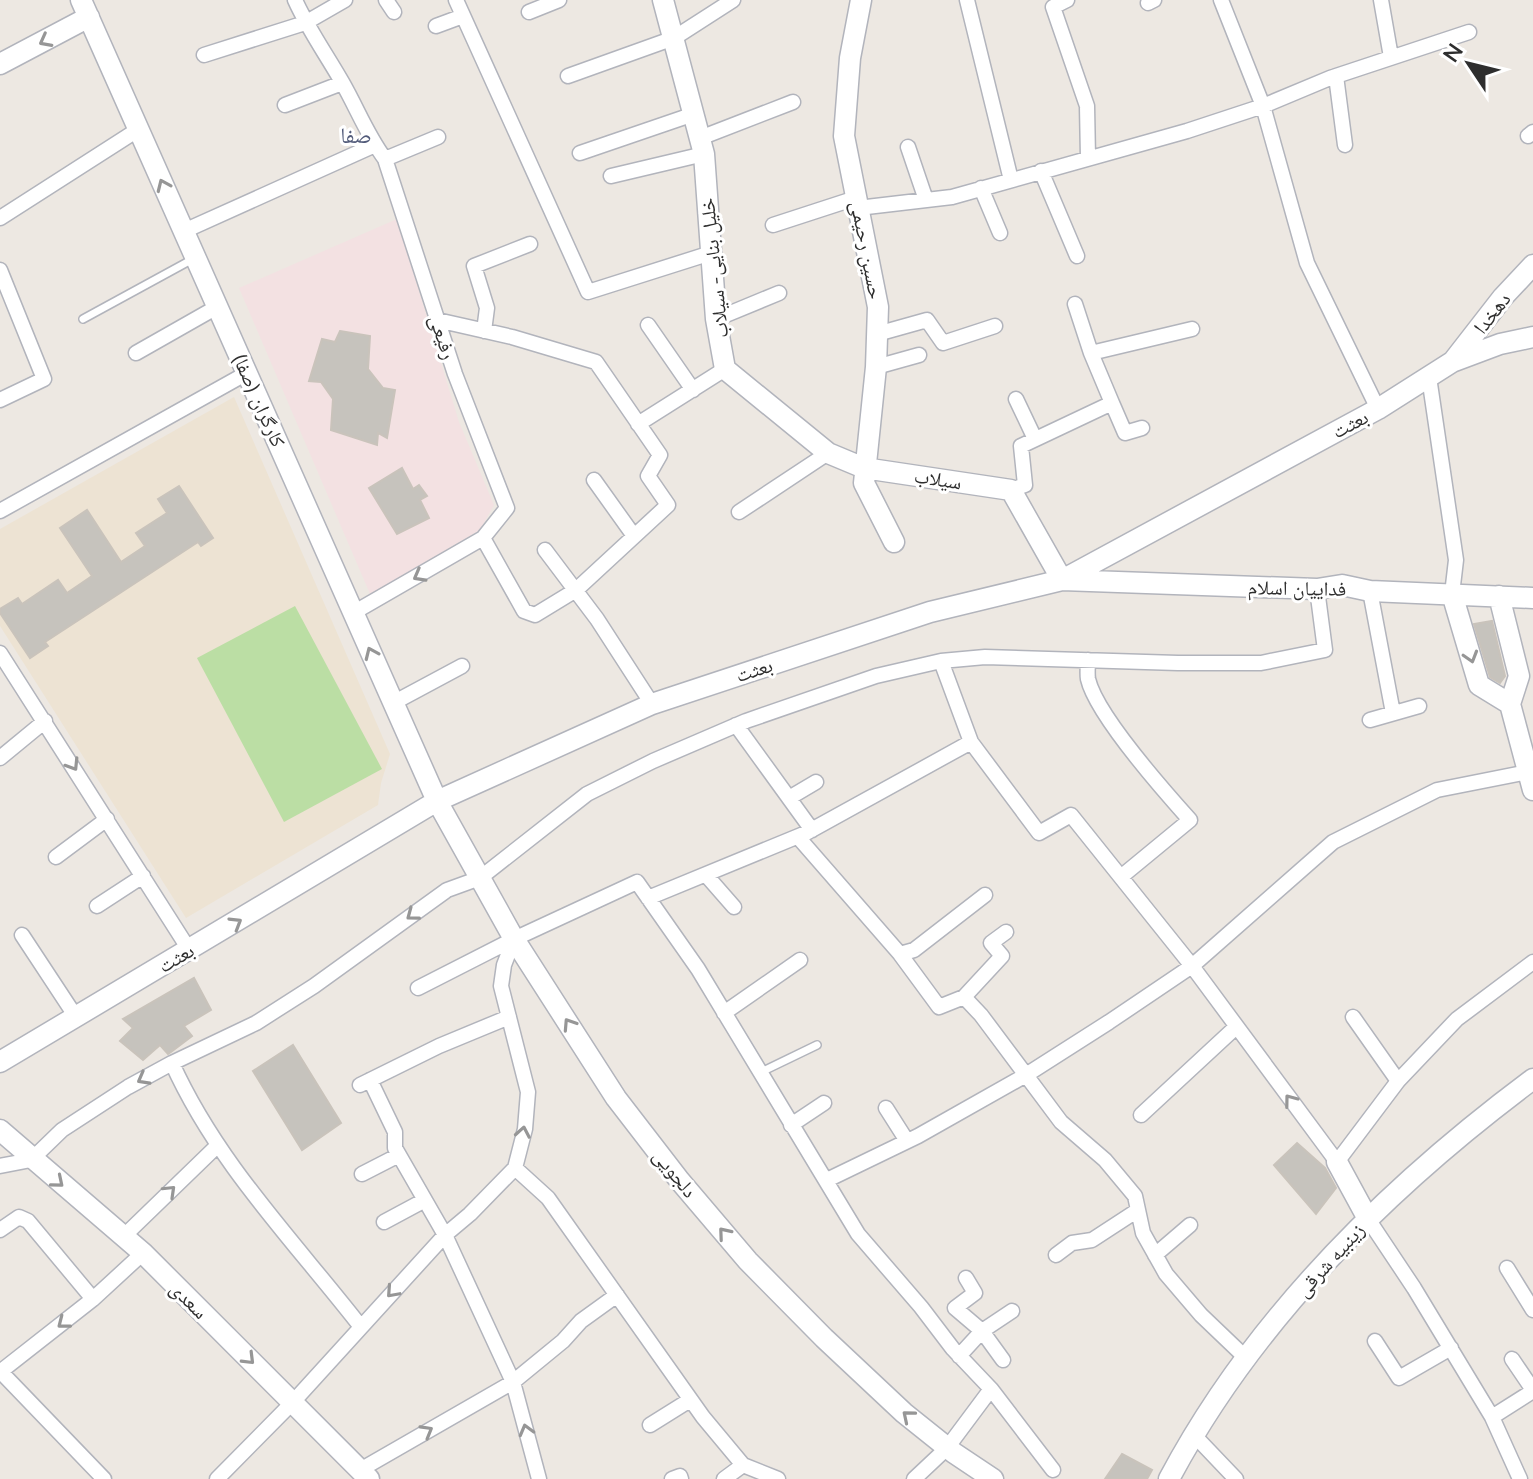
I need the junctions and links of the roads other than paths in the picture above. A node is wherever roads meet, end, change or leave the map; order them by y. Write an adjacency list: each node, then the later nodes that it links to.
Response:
1 (295, 0): 15 (street, رفیعی)
2 (345, 0): 15 (street)
3 (456, 0): 14 (street)
4 (559, 0): 13 (street)
5 (663, 0): 18 (main road, خلیل بنایی- سیلاب)
6 (733, 0): 18 (street)
7 (861, 0): 43 (main road, حسین رحیمی)
8 (967, 0): 40 (street)
9 (1067, 0): 36 (street)
10 (1221, 0): 27 (street)
11 (1381, 0): 20 (street)
12 (85, 9): 21 (main road, one-way to 21); 29 (main road, کارگران (صفا))
13 (529, 12)
14 (463, 16): 16 (street); 49 (street)
15 (305, 23): 19 (street); 24 (street, رفیعی)
16 (436, 26)
17 (1469, 32): 20 (street)
18 (674, 38): 22 (street); 28 (main road, خلیل بنایی- سیلاب)
19 (204, 55)
20 (1391, 57): 23 (street)
21 (0, 64)
22 (568, 76)
23 (1336, 76): 27 (street); 32 (street)
24 (342, 83): 26 (street); 31 (street, رفیعی)
25 (793, 102): 33 (street)
26 (285, 105)
27 (1263, 106): 36 (street); 79 (street)
28 (694, 114): 33 (main road, خلیل بنایی- سیلاب); 35 (street)
29 (139, 129): 44 (street); 46 (main road, کارگران (صفا), one-way to 29)
30 (438, 137): 37 (street)
31 (375, 145): 37 (street, رفیعی); 46 (street)
32 (1345, 145)
33 (702, 146): 39 (street); 49 (main road, خلیل بنایی- سیلاب)
34 (908, 147): 42 (street)
35 (580, 153)
36 (1088, 158): 38 (street)
37 (385, 159): 60 (street, رفیعی)
38 (1041, 171): 40 (street); 50 (street)
39 (611, 176)
40 (1011, 180): 41 (street)
41 (981, 188): 42 (street); 47 (street)
42 (926, 200): 43 (street)
43 (857, 203): 45 (street); 65 (main road, حسین رحیمی)
44 (0, 218)
45 (773, 225)
46 (184, 231): 51 (main road, کارگران (صفا))
47 (1000, 233)
48 (530, 244): 64 (street)
49 (711, 253): 59 (main road, خلیل بنایی- سیلاب)
50 (1077, 256)
51 (196, 258): 57 (main road, کارگران (صفا)); 58 (lane)
52 (1533, 265): 70 (main road, دهخدا)
53 (0, 270): 54 (street)
54 (4, 291): 77 (street)
55 (779, 293): 59 (street)
56 (1075, 304): 68 (street)
57 (217, 307): 67 (street); 73 (main road, کارگران (صفا))
58 (83, 319)
59 (716, 319): 72 (main road, خلیل بنایی- سیلاب)
60 (437, 320): 64 (street); 90 (street, رفیعی)
61 (648, 325): 75 (street)
62 (995, 326): 65 (street)
63 (1192, 329): 68 (street)
64 (484, 331): 80 (street)
65 (877, 334): 71 (main road, حسین رحیمی)
66 (1533, 337): 70 (main road, بعثت)
67 (136, 353)
68 (1091, 353): 78 (street)
69 (919, 355): 71 (street)
70 (1452, 362): 74 (main road, بعثت)
71 (876, 367): 84 (main road, حسین رحیمی)
72 (725, 369): 75 (street); 83 (main road)
73 (247, 373): 87 (street); 100 (main road, کارگران (صفا))
74 (1429, 377): 79 (main road, بعثت); 97 (street)
75 (693, 390): 80 (street)
76 (1016, 399): 82 (street)
77 (0, 400)
78 (1112, 403): 81 (street); 82 (street)
79 (1378, 409): 93 (main road, بعثت)
80 (638, 424): 89 (street)
81 (1142, 428)
82 (1035, 439): 86 (street)
83 (828, 453): 84 (main road); 88 (street)
84 (864, 468): 86 (main road, سیلاب); 91 (main road, حسین رحیمی)
85 (594, 480): 89 (street)
86 (1011, 490): 93 (main road)
87 (0, 511)
88 (739, 512)
89 (634, 536): 95 (street)
90 (483, 538): 95 (street); 100 (street, رفیعی, one-way to 100)
91 (894, 542)
92 (545, 550): 95 (street)
93 (1062, 580): 94 (main road, فداییان اسلام); 106 (main road, بعثت)
94 (1317, 589): 96 (main road, فداییان اسلام); 102 (street)
95 (576, 590): 106 (street)
96 (1370, 591): 97 (main road, فداییان اسلام); 109 (street)
97 (1452, 594): 98 (main road, فداییان اسلام); 107 (main road, one-way to 107)
98 (1499, 596): 99 (main road, فداییان اسلام); 107 (main road)
99 (1533, 598)
100 (353, 613): 105 (main road, کارگران (صفا), one-way to 100)
101 (0, 653): 111 (street)
102 (1088, 660): 103 (street); 124 (street)
103 (941, 661): 112 (street); 113 (street)
104 (462, 666): 105 (street)
105 (393, 703): 118 (main road, کارگران (صفا))
106 (652, 704): 118 (main road, بعثت)
107 (1510, 704): 115 (main road)
108 (1419, 706): 109 (street)
109 (1393, 713): 110 (street)
110 (1370, 720)
111 (45, 721): 114 (street); 119 (street, one-way to 119)
112 (736, 725): 117 (street); 125 (street)
113 (971, 742): 120 (street); 124 (street)
114 (0, 758)
115 (1529, 766): 137 (street)
116 (816, 782): 117 (street)
117 (789, 798): 120 (street)
118 (437, 801): 125 (main road, دلجویی); 133 (main road, بعثت, one-way to 118)
119 (107, 819): 121 (street); 123 (street)
120 (805, 833): 122 (street); 134 (street)
121 (56, 857)
122 (706, 875): 127 (street); 129 (street)
123 (143, 876): 128 (street); 133 (street)
124 (1122, 876): 137 (street)
125 (480, 878): 132 (main road, دلجویی); 147 (street, one-way to 147)
126 (985, 895): 134 (street)
127 (648, 898): 132 (street); 140 (street)
128 (97, 906)
129 (734, 907)
130 (1006, 932): 139 (street)
131 (22, 935): 141 (street)
132 (514, 939): 138 (street); 142 (street); 200 (main road, دلجویی, one-way to 132)
133 (190, 951): 141 (main road, بعثت)
134 (900, 954): 139 (street)
135 (800, 960): 140 (street)
136 (1533, 962): 151 (street)
137 (1192, 966): 144 (street); 149 (street)
138 (418, 988)
139 (964, 997): 149 (street)
140 (724, 1013): 148 (street)
141 (76, 1017): 146 (main road, بعثت)
142 (509, 1017): 159 (street); 163 (street, one-way to 142)
143 (1353, 1017): 151 (street)
144 (1236, 1027): 154 (street); 161 (street, one-way to 144)
145 (817, 1045): 148 (lane)
146 (0, 1062)
147 (172, 1063): 158 (street); 160 (street, one-way to 160)
148 (759, 1073): 155 (street)
149 (1026, 1075): 157 (street); 167 (street)
150 (1533, 1079): 168 (main road, زینبیه شرقی)
151 (1398, 1081): 161 (street)
152 (824, 1103): 155 (street)
153 (886, 1108): 157 (street)
154 (1141, 1115)
155 (791, 1125): 165 (street)
156 (0, 1130): 160 (main road, سعدی)
157 (907, 1141): 165 (street)
158 (217, 1146): 173 (street, one-way to 158); 183 (street)
159 (399, 1155): 164 (street); 166 (street)
160 (31, 1160): 162 (street); 173 (main road, سعدی, one-way to 173)
161 (1337, 1162): 168 (main road)
162 (0, 1166)
163 (515, 1168): 172 (street); 179 (street)
164 (362, 1174)
165 (827, 1180): 187 (street)
166 (425, 1200): 169 (street); 172 (street)
167 (1138, 1210): 175 (street); 176 (street)
168 (1368, 1219): 186 (street); 188 (main road, زینبیه شرقی)
169 (384, 1222)
170 (1190, 1225): 176 (street)
171 (0, 1230): 180 (street)
172 (445, 1235): 183 (street, one-way to 183); 192 (street)
173 (123, 1237): 174 (main road, سعدی)
174 (143, 1253): 180 (street); 196 (main road, سعدی, one-way to 196)
175 (1056, 1255)
176 (1155, 1255): 188 (street)
177 (1507, 1268): 181 (street)
178 (966, 1278): 184 (street)
179 (617, 1295): 192 (street); 195 (street)
180 (93, 1299): 191 (street, one-way to 191)
181 (1533, 1310)
182 (1012, 1311): 184 (street)
183 (361, 1327): 196 (street)
184 (982, 1331): 187 (street); 190 (street)
185 (1375, 1341): 186 (street)
186 (1451, 1348): 197 (street)
187 (959, 1356): 193 (street)
188 (1246, 1358): 199 (main road, زینبیه شرقی)
189 (1512, 1359): 194 (street)
190 (1003, 1360)
191 (0, 1372): 204 (street)
192 (513, 1382): 203 (street, one-way to 192); 206 (street, one-way to 192)
193 (991, 1389): 200 (street); 202 (street)
194 (1533, 1390): 197 (street)
195 (690, 1400): 198 (street); 201 (street)
196 (293, 1402): 203 (main road, سعدی); 205 (street)
197 (1492, 1417): 215 (street)
198 (650, 1425)
199 (1193, 1434): 213 (main road, زینبیه شرقی); 214 (street)
200 (947, 1448): 211 (street); 212 (main road, دلجویی)
201 (743, 1465): 209 (street); 210 (street)
202 (1053, 1470)
203 (365, 1474)
204 (104, 1479)
205 (217, 1479)
206 (539, 1479)
207 (672, 1479): 208 (street)
208 (681, 1479)
209 (724, 1479)
210 (778, 1479)
211 (914, 1479)
212 (993, 1479)
213 (1169, 1479)
214 (1236, 1479)
215 (1520, 1479)

